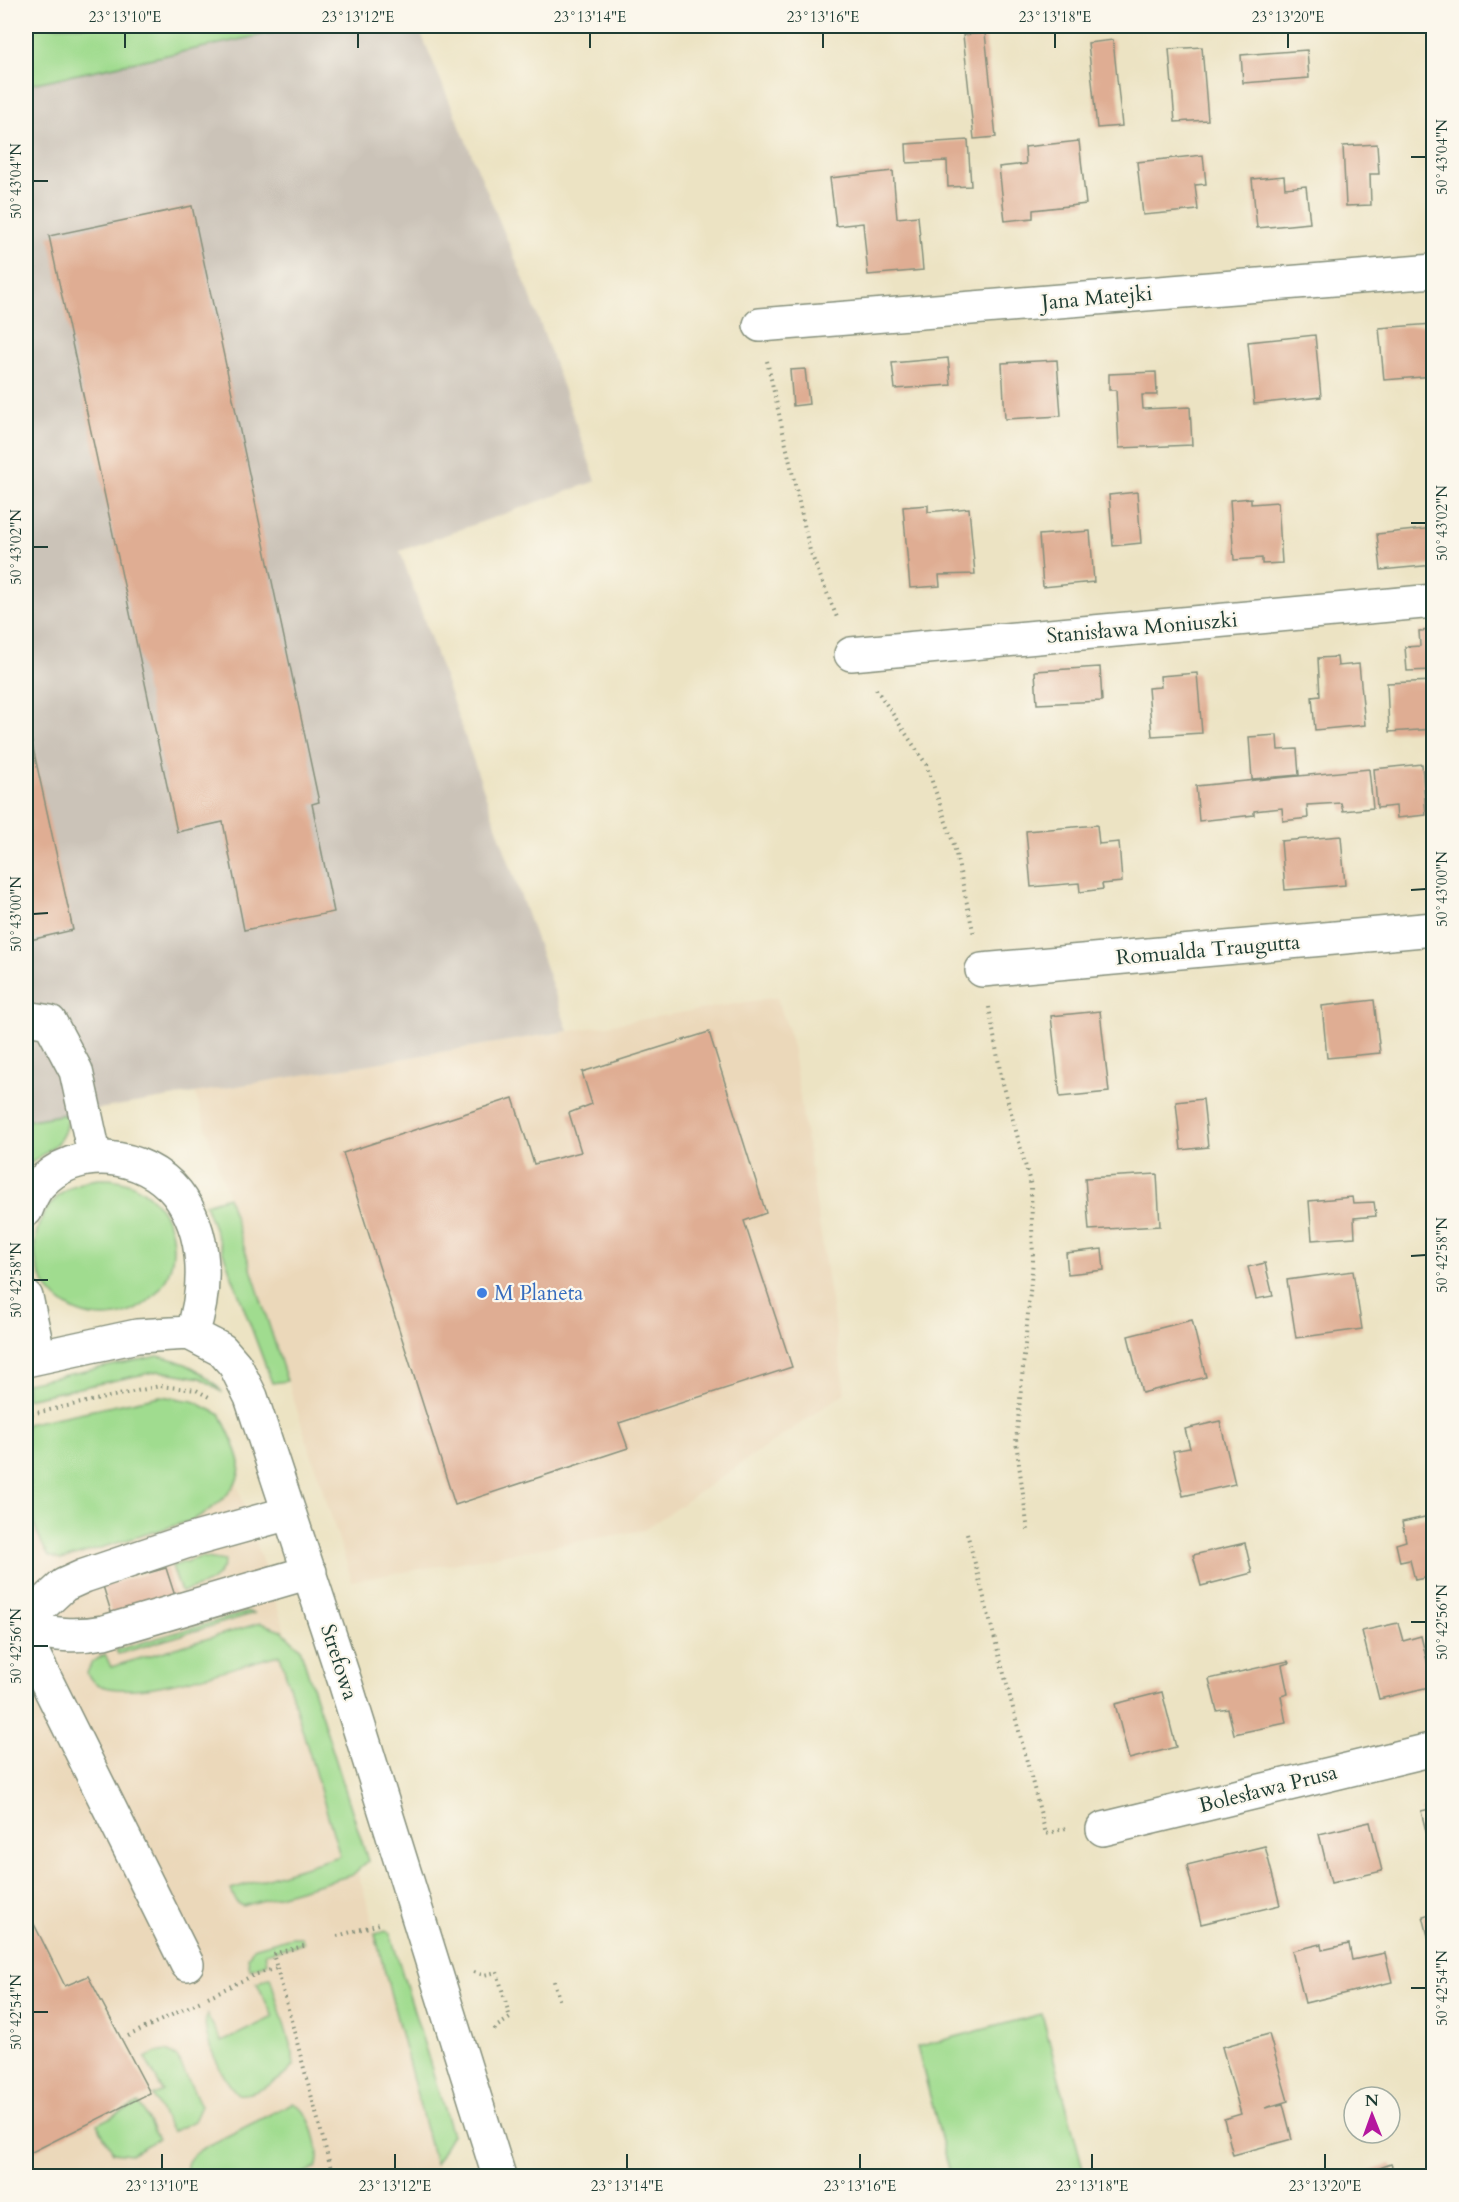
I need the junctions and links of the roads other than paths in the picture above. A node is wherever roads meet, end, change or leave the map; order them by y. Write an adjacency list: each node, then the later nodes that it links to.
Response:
1 (1434, 271): 2 (street, Jana Matejki)
2 (760, 325)
3 (1434, 601): 4 (street, Stanisława Moniuszki)
4 (851, 654)
5 (1434, 929): 6 (street, Romualda Traugutta)
6 (982, 970)
7 (26, 1018): 8 (street)
8 (95, 1158): 9 (street); 11 (street)
9 (26, 1210)
10 (26, 1297): 12 (street)
11 (192, 1334): 12 (street, Strefowa); 13 (street, Strefowa)
12 (32, 1358)
13 (289, 1513): 14 (street, Strefowa); 15 (street)
14 (310, 1572): 16 (street); 21 (street, Strefowa)
15 (26, 1620)
16 (26, 1628)
17 (26, 1640): 20 (street)
18 (1434, 1749): 19 (street, Bolesława Prusa)
19 (1103, 1829)
20 (187, 1964)
21 (499, 2176)

